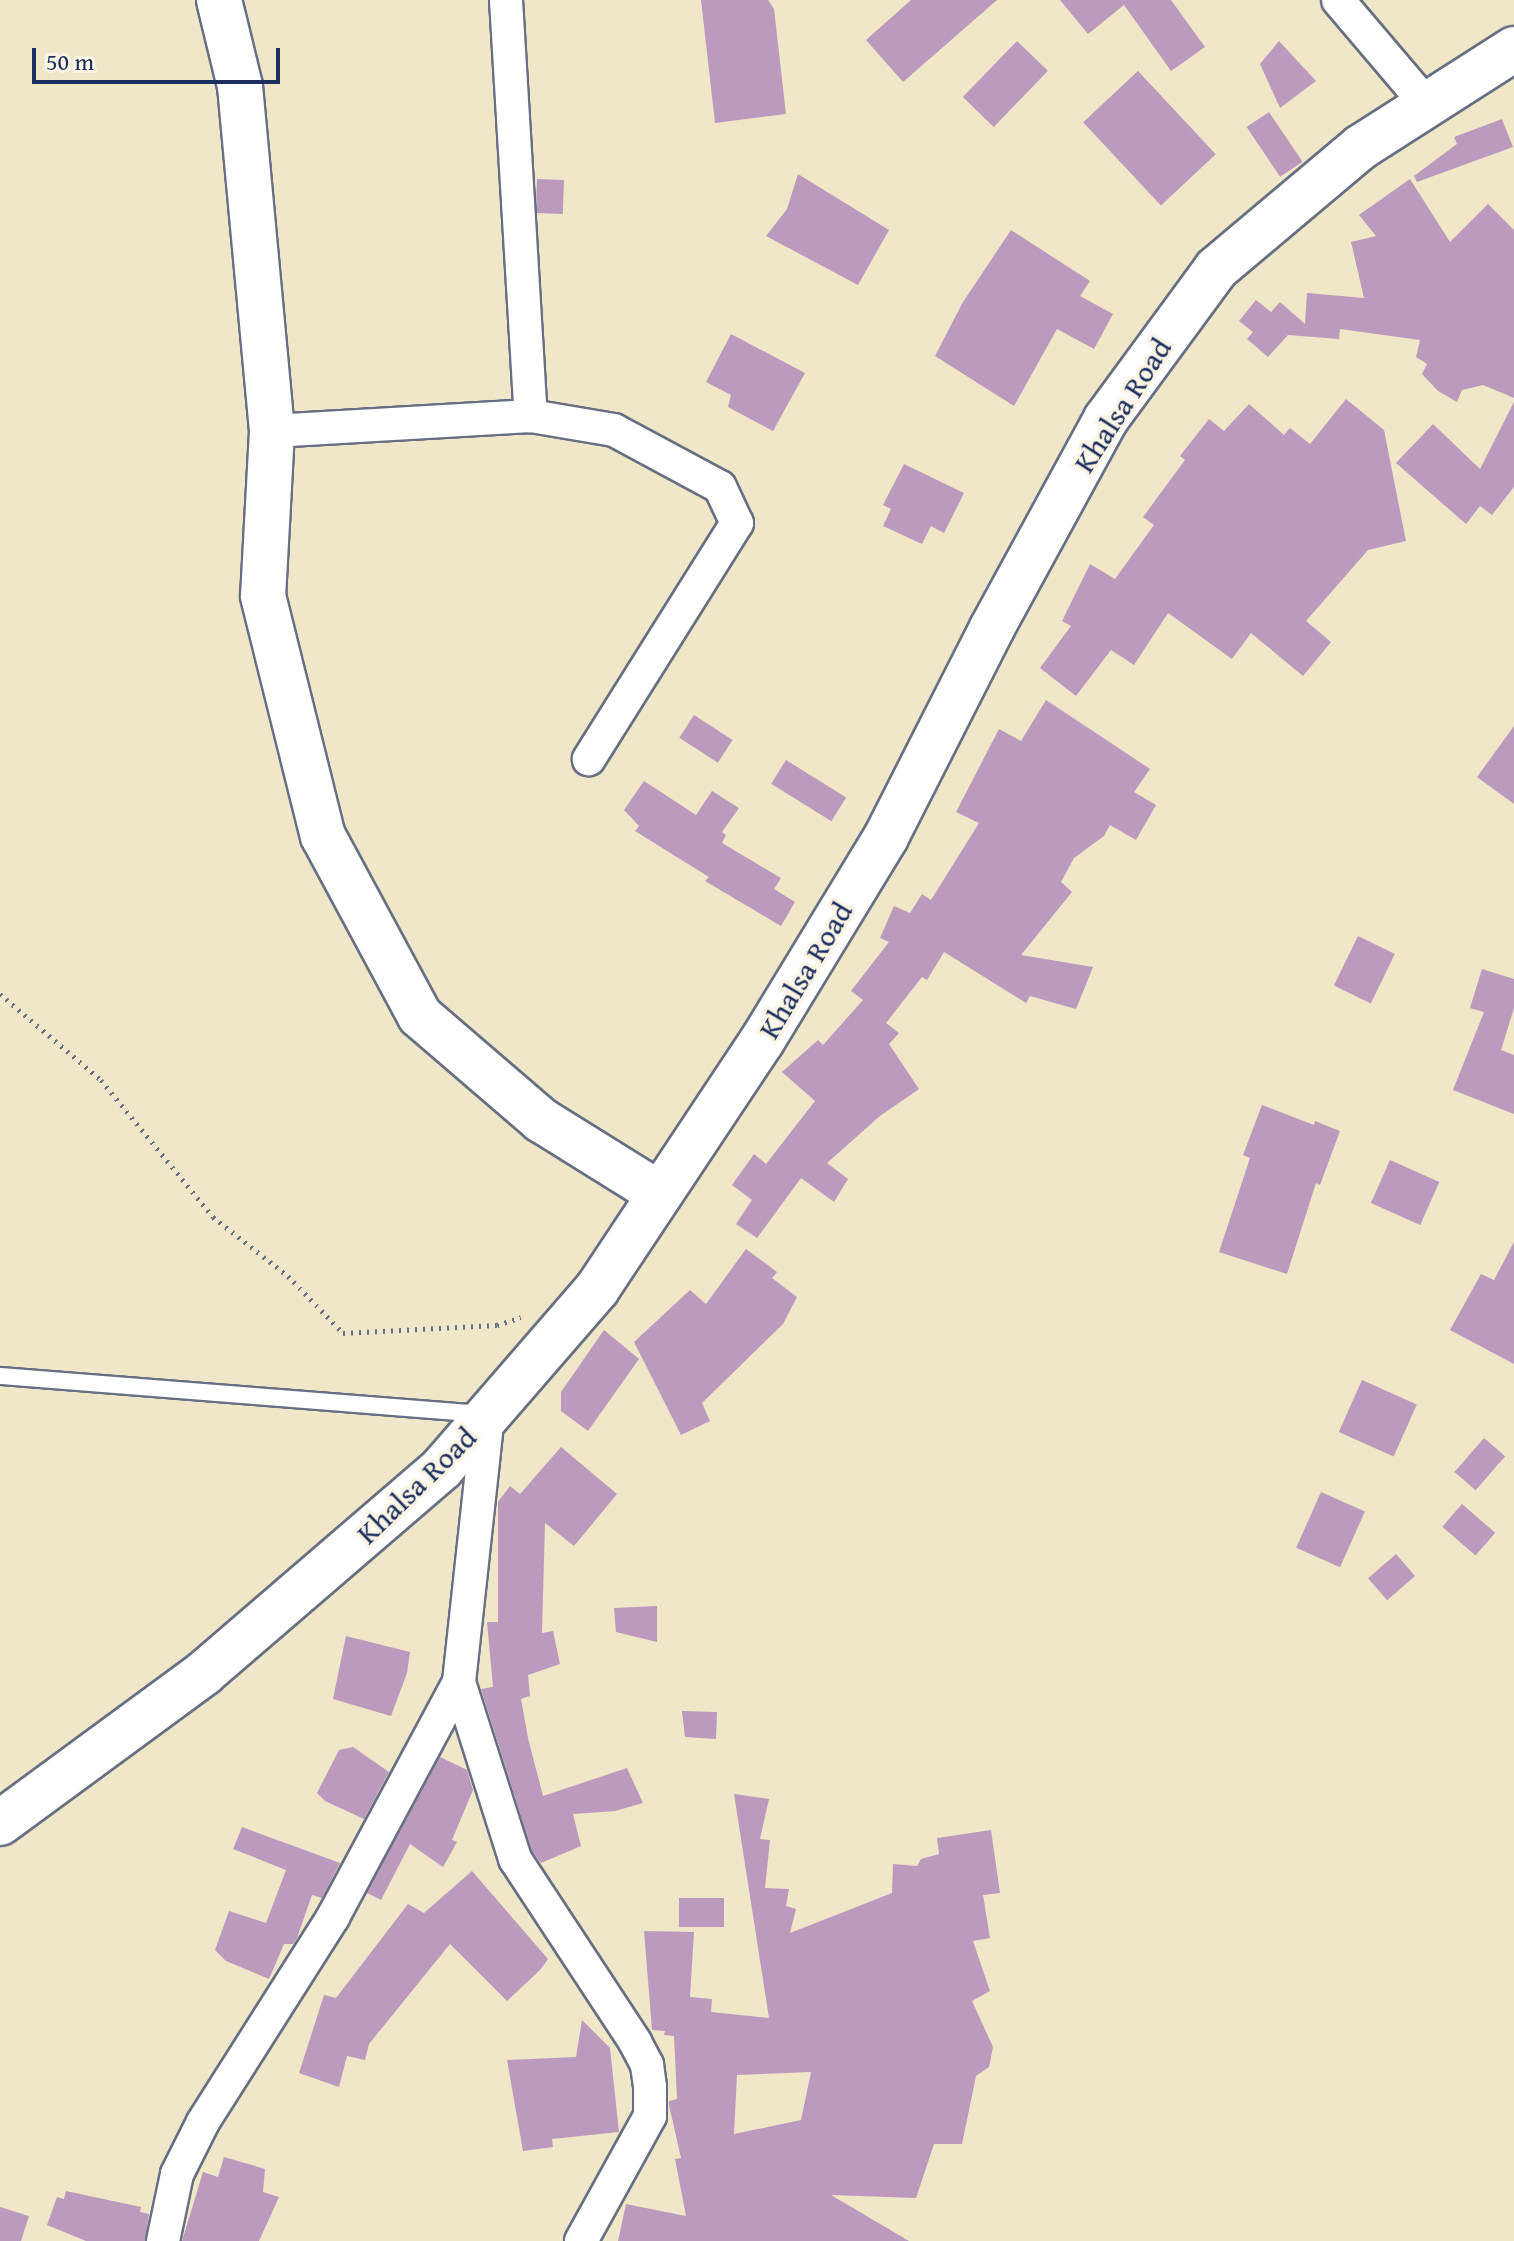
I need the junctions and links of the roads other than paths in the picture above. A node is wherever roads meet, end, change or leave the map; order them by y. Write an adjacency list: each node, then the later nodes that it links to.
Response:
1 (219, 0): 7 (main road)
2 (506, 0): 6 (street)
3 (1338, 0): 5 (street)
4 (1514, 49): 5 (main road, Khalsa Road)
5 (1427, 105): 9 (main road, Khalsa Road)
6 (531, 416): 7 (street); 8 (street)
7 (272, 431): 9 (main road)
8 (589, 759)
9 (660, 1194): 11 (main road, Khalsa Road)
10 (0, 1376): 11 (lane)
11 (488, 1415): 12 (street); 13 (main road, Khalsa Road)
12 (459, 1682): 14 (street); 15 (street)
13 (0, 1823)
14 (163, 2241)
15 (581, 2241)

